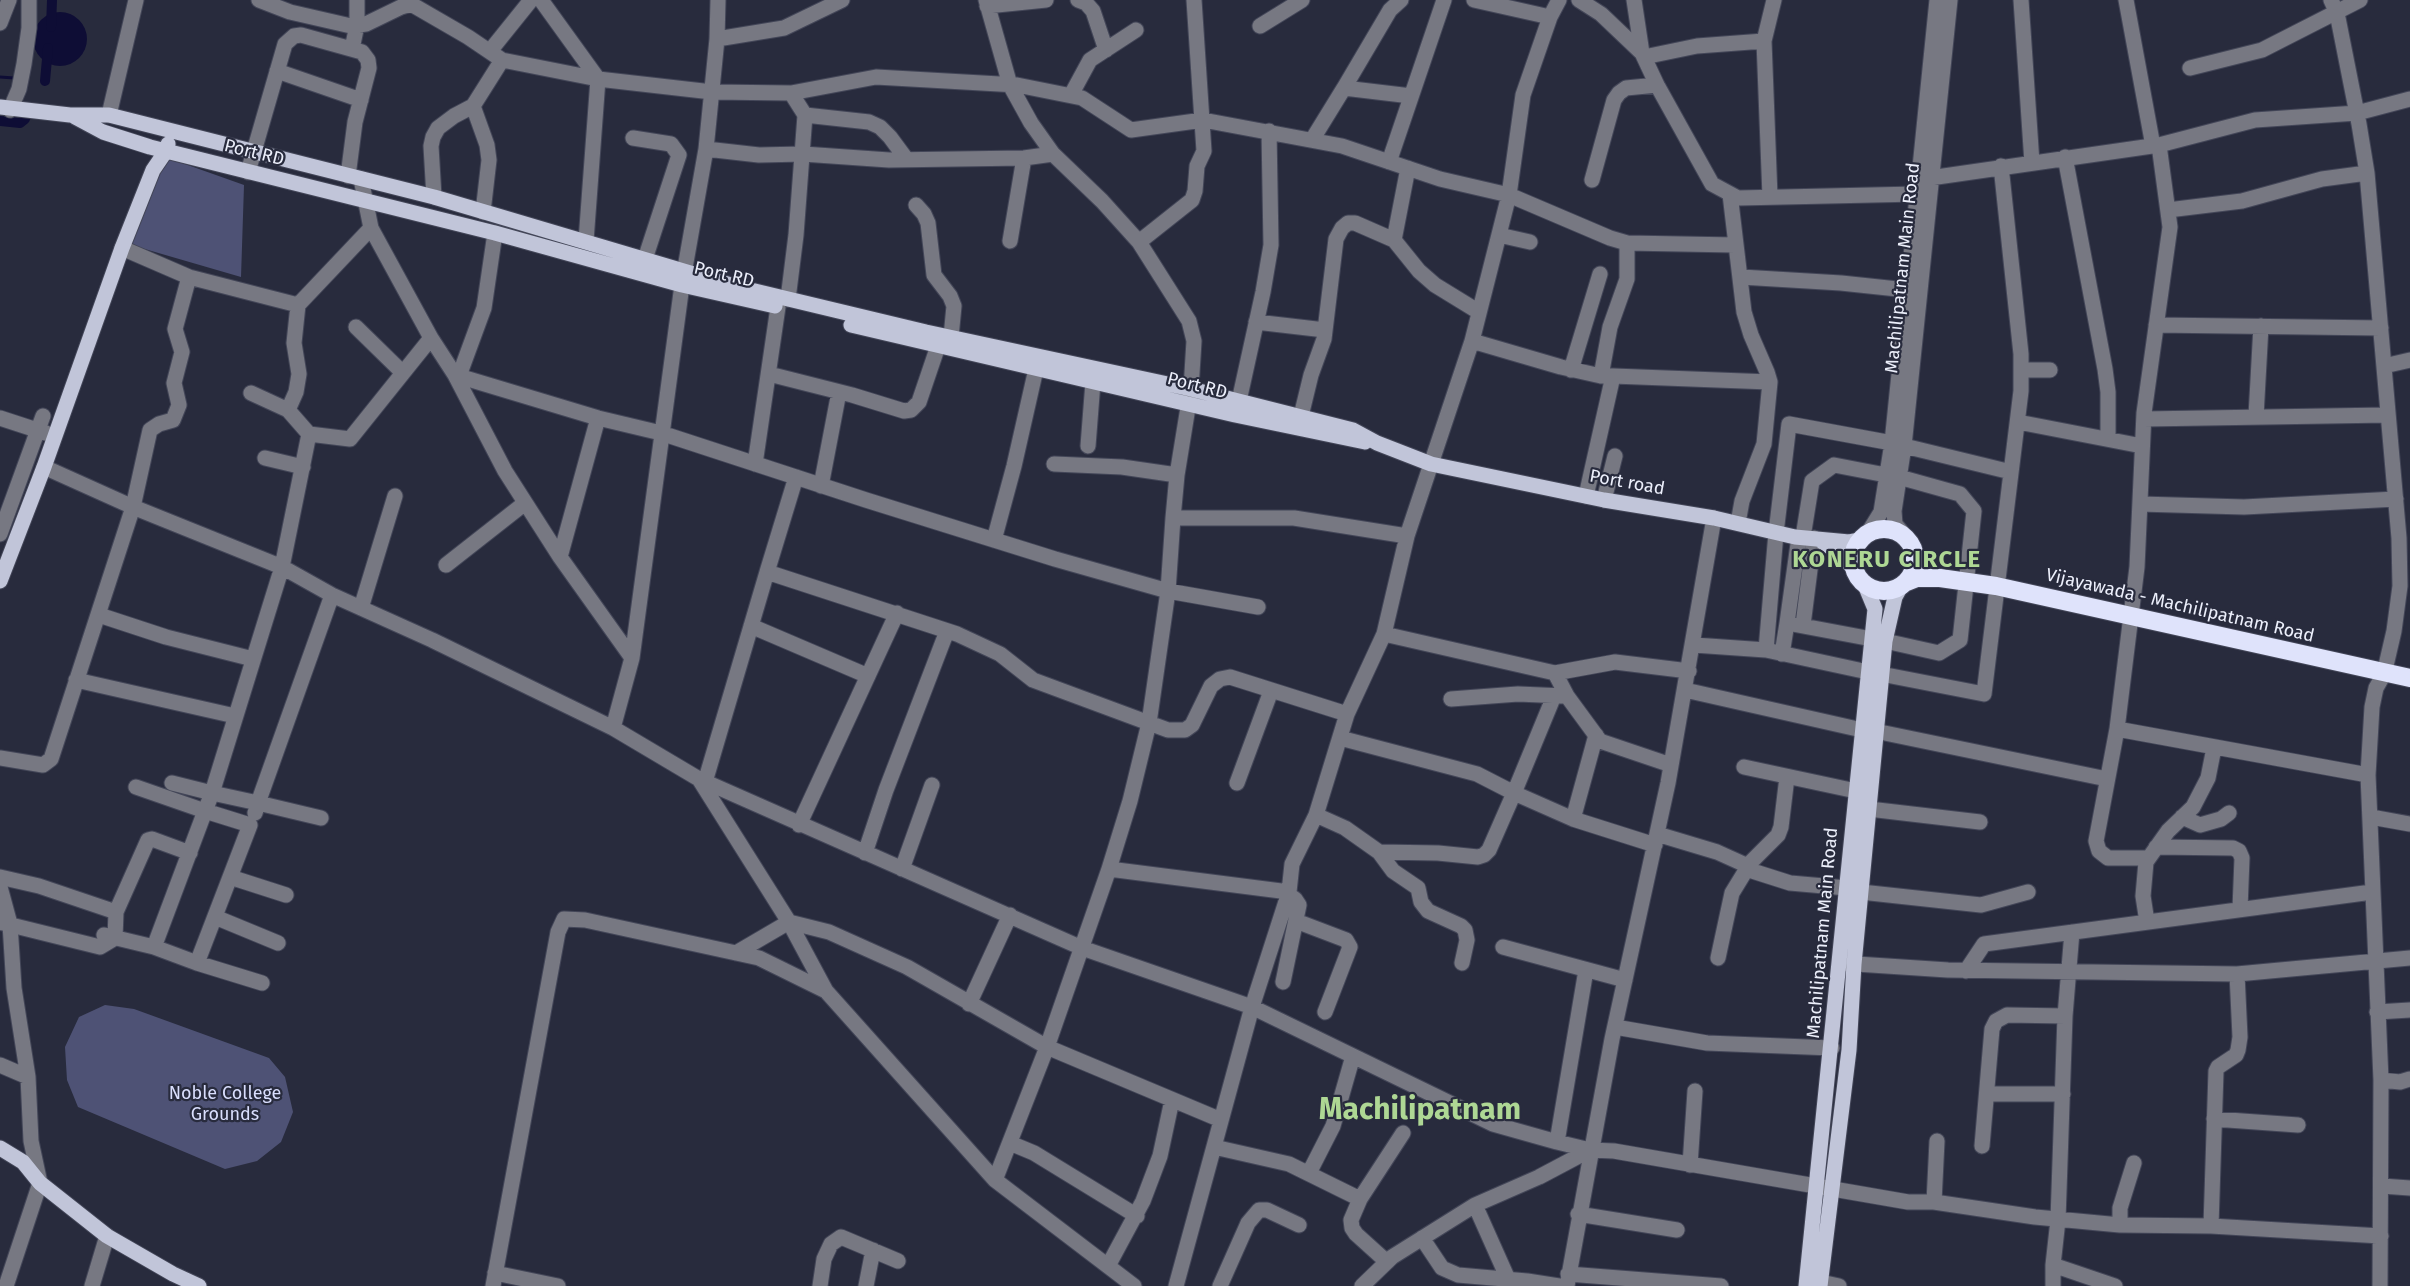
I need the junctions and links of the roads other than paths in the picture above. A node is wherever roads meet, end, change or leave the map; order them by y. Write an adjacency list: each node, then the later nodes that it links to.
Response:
1 (9, 0): 31 (street)
2 (29, 0): 54 (street)
3 (136, 0): 57 (street)
4 (258, 0): 28 (street)
5 (357, 0): 32 (street)
6 (531, 0): 40 (street)
7 (541, 0): 43 (street)
8 (718, 0): 35 (street)
9 (842, 0): 35 (street)
10 (1046, 0): 27 (street)
11 (1078, 0): 38 (street)
12 (1194, 0): 59 (street)
13 (1302, 0): 33 (street)
14 (1401, 0): 46 (street)
15 (1444, 0): 50 (street)
16 (1474, 0): 30 (street)
17 (1558, 0): 30 (street)
18 (1579, 0): 39 (street)
19 (1634, 0): 39 (street)
20 (1774, 0): 36 (street)
21 (1937, 0): 84 (street, Machilipatnam Main Road)
22 (1950, 0): 84 (street, Machilipatnam Main Road)
23 (2021, 0): 76 (street)
24 (2126, 0): 65 (street)
25 (2360, 0): 29 (street)
26 (412, 2): 32 (street); 40 (street)
27 (986, 3): 44 (street)
28 (297, 7): 32 (street)
29 (2334, 7): 41 (street); 55 (street)
30 (1550, 17): 86 (street)
31 (0, 23)
32 (357, 25): 37 (street)
33 (1260, 26)
34 (1136, 30): 38 (street)
35 (717, 39): 47 (street)
36 (1764, 41): 39 (street); 88 (street)
37 (352, 49): 42 (street); 52 (street)
38 (1106, 50): 49 (street)
39 (1643, 55): 45 (street)
40 (496, 56): 43 (street); 53 (street)
41 (2190, 68)
42 (277, 71): 52 (street); 69 (street)
43 (598, 79): 47 (street); 97 (street)
44 (1010, 85): 48 (street); 49 (street); 71 (street)
45 (1657, 85): 83 (street); 85 (street)
46 (1344, 88): 50 (street); 64 (street)
47 (712, 92): 48 (street); 67 (street)
48 (791, 93): 58 (street)
49 (1071, 95): 59 (street)
50 (1411, 96): 75 (street)
51 (2410, 99): 55 (street)
52 (360, 100): 82 (street)
53 (473, 106): 87 (street); 92 (street)
54 (5, 108): 56 (main road)
55 (2357, 113): 65 (street); 81 (street)
56 (70, 115): 57 (main road); 66 (main road, Port RD)
57 (109, 115): 60 (main road)
58 (805, 115): 70 (street); 74 (street)
59 (1203, 120): 61 (street); 99 (street)
60 (155, 128): 62 (main road); 66 (main road)
61 (1269, 131): 64 (street); 113 (street)
62 (171, 132): 68 (main road); 69 (main road)
63 (633, 138): 104 (street)
64 (1312, 140): 75 (street)
65 (2156, 146): 72 (street); 91 (street)
66 (150, 147): 68 (main road, Port RD); 79 (main road)
67 (706, 149): 70 (street); 108 (street)
68 (166, 151): 79 (main road); 80 (main road, Port RD)
69 (253, 153): 80 (street); 82 (main road)
70 (803, 154): 74 (street); 110 (street)
71 (1053, 154): 73 (street); 99 (street)
72 (2065, 157): 76 (street); 150 (street)
73 (1024, 158): 74 (street); 98 (street)
74 (907, 160)
75 (1389, 162): 78 (street)
76 (2032, 163): 77 (street)
77 (2001, 166): 84 (street); 126 (street)
78 (1408, 168): 86 (street); 96 (street)
79 (153, 170): 103 (main road)
80 (248, 172): 89 (main road, Port RD)
81 (2367, 173): 91 (street); 117 (street)
82 (354, 177): 87 (main road); 89 (street)
83 (1592, 180)
84 (1922, 184): 88 (street); 109 (street, Machilipatnam Main Road); 152 (street, Machilipatnam Main Road)
85 (1730, 194): 88 (street); 102 (street)
86 (1509, 195): 95 (street); 101 (street)
87 (434, 197): 92 (main road)
88 (1770, 197)
89 (366, 201): 93 (street); 94 (main road, Port RD)
90 (916, 205): 121 (street)
91 (2168, 210): 114 (street)
92 (483, 212): 97 (main road)
93 (371, 228): 111 (street); 119 (street)
94 (495, 233): 108 (main road, Port RD); 130 (street)
95 (1499, 235): 100 (street); 112 (street)
96 (1394, 240): 112 (street); 118 (street)
97 (586, 241): 104 (main road)
98 (1010, 241)
99 (1139, 242): 136 (street)
100 (1530, 242)
101 (1627, 243): 102 (street); 131 (street)
102 (1735, 245): 107 (street)
103 (122, 248): 106 (street); 149 (main road)
104 (645, 259): 108 (main road)
105 (1600, 274): 125 (street)
106 (189, 277): 111 (street); 173 (street)
107 (1741, 277): 109 (street); 133 (street)
108 (683, 278): 110 (main road, Port RD); 147 (street)
109 (1907, 290): 152 (street, Machilipatnam Main Road)
110 (783, 303): 121 (main road, Port RD); 129 (street)
111 (298, 305): 138 (street)
112 (1479, 312): 120 (street)
113 (1256, 322): 118 (street); 137 (street)
114 (2156, 325): 115 (street); 144 (street)
115 (2261, 326): 117 (street); 141 (street)
116 (356, 327): 128 (street)
117 (2381, 328): 123 (street)
118 (1325, 330): 140 (street)
119 (430, 338): 128 (street); 130 (street)
120 (1472, 341): 125 (street); 159 (street)
121 (945, 342): 124 (main road, Port RD); 134 (street); 136 (main road)
122 (2410, 360): 123 (street)
123 (2384, 366): 139 (street)
124 (1036, 369): 132 (main road, Port RD); 184 (street)
125 (1571, 370): 131 (street)
126 (2021, 370): 127 (street); 145 (street)
127 (2050, 370)
128 (402, 372): 148 (street)
129 (769, 374): 134 (street); 157 (street)
130 (457, 376): 143 (street); 171 (street)
131 (1607, 376): 133 (street); 168 (street)
132 (1093, 382): 136 (main road, Port RD); 153 (street)
133 (1770, 382): 176 (street)
134 (839, 392): 166 (street)
135 (250, 393): 138 (street)
136 (1190, 396): 137 (main road); 151 (main road, Port RD); 163 (street)
137 (1239, 401): 140 (main road)
138 (288, 410): 148 (street)
139 (2387, 415): 141 (street); 170 (street)
140 (1301, 416): 151 (main road)
141 (2256, 416): 144 (street)
142 (0, 418): 146 (street)
143 (598, 418): 147 (street); 185 (street)
144 (2144, 419): 154 (street)
145 (2018, 422): 150 (street); 162 (street)
146 (41, 423): 149 (street); 178 (street)
147 (661, 433): 157 (street); 212 (street)
148 (309, 434): 161 (street)
149 (55, 436): 160 (main road)
150 (2108, 439): 154 (street)
151 (1377, 443): 159 (main road, Port road)
152 (1898, 445): 162 (street); 164 (street, Machilipatnam Main Road); 177 (street)
153 (1088, 446)
154 (2142, 446): 172 (street)
155 (1614, 456): 169 (street)
156 (265, 458): 161 (street)
157 (755, 464): 165 (street)
158 (1054, 464): 163 (street)
159 (1431, 464): 168 (main road, Port road); 179 (street)
160 (44, 467): 173 (street); 192 (main road)
161 (303, 467): 188 (street)
162 (2011, 472): 196 (street)
163 (1177, 475): 174 (street)
164 (1893, 476): 180 (street, Machilipatnam Main Road); 181 (street, Machilipatnam Main Road); 183 (street); 193 (street)
165 (796, 477): 166 (street); 190 (street)
166 (821, 486): 184 (street)
167 (395, 496): 200 (street)
168 (1586, 496): 169 (main road, Port road)
169 (1604, 500): 175 (main road, Port road)
170 (2401, 502): 172 (street); 182 (street)
171 (525, 503): 185 (street); 187 (street)
172 (2140, 504): 203 (street)
173 (133, 507): 188 (street); 202 (street)
174 (1173, 518): 179 (street); 197 (street)
175 (1714, 518): 176 (main road, Port road); 209 (street)
176 (1738, 523): 177 (main road, Port road)
177 (1776, 533): 183 (main road, Port road); 210 (street)
178 (0, 534)
179 (1407, 536): 207 (street)
180 (1864, 536): 181 (highway); 183 (main road, Port road); 189 (highway)
181 (1905, 536): 186 (highway)
182 (2405, 537): 217 (street)
183 (1808, 538): 189 (main road, Port road); 204 (street)
184 (994, 540): 197 (street)
185 (560, 557): 212 (street)
186 (1916, 561): 191 (highway, Vijayawada - Machilipatnam Road); 195 (highway)
187 (446, 565)
188 (282, 567): 198 (street); 213 (street)
189 (1854, 569): 194 (highway)
190 (767, 572): 201 (street); 205 (street)
191 (1940, 578): 193 (highway, Vijayawada - Machilipatnam Road); 195 (highway, Vijayawada - Machilipatnam Road)
192 (0, 581)
193 (1966, 581): 196 (highway, Vijayawada - Machilipatnam Road); 208 (street)
194 (1865, 585): 195 (highway); 208 (main road, Machilipatnam Main Road)
195 (1903, 585): 208 (main road, Machilipatnam Main Road)
196 (1996, 586): 203 (highway, Vijayawada - Machilipatnam Road); 216 (street)
197 (1168, 591): 199 (street); 227 (street)
198 (332, 595): 200 (street); 248 (street)
199 (1258, 607)
200 (361, 608): 228 (street)
201 (897, 613): 206 (street); 218 (street)
202 (99, 615): 213 (street); 220 (street)
203 (2131, 617): 217 (highway, Vijayawada - Machilipatnam Road); 229 (street)
204 (1795, 624): 208 (street); 211 (street)
205 (751, 626): 218 (street); 240 (street)
206 (947, 631): 227 (street); 265 (street)
207 (1384, 634): 215 (street); 225 (street)
208 (1879, 640): 216 (main road, Machilipatnam Main Road)
209 (1694, 645): 210 (street); 214 (street)
210 (1766, 650): 211 (street)
211 (1782, 654): 216 (street)
212 (632, 658): 228 (street)
213 (253, 659): 226 (street)
214 (1689, 670): 215 (street); 221 (street)
215 (1555, 673): 223 (street)
216 (1875, 673): 230 (main road, Machilipatnam Main Road)
217 (2384, 674): 219 (highway, Vijayawada - Machilipatnam Road); 237 (street)
218 (868, 676): 260 (street)
219 (2410, 678)
220 (76, 680): 226 (street); 234 (street)
221 (1685, 690): 230 (street); 235 (street)
222 (1271, 691): 225 (street); 227 (street); 242 (street)
223 (1561, 696): 224 (street); 231 (street); 247 (street)
224 (1451, 699)
225 (1347, 714): 232 (street)
226 (235, 716): 246 (street)
227 (1149, 723): 268 (street)
228 (613, 728): 240 (street)
229 (2117, 729): 233 (street); 239 (street)
230 (1869, 730): 239 (street); 245 (main road, Machilipatnam Main Road); 249 (main road, Machilipatnam Main Road)
231 (1596, 735): 235 (street); 256 (street)
232 (1340, 738): 247 (street); 252 (street)
233 (2214, 748): 237 (street); 255 (street)
234 (0, 758)
235 (1671, 765): 261 (street)
236 (1744, 767): 238 (street)
237 (2368, 775): 253 (street)
238 (1787, 777): 245 (street); 266 (street)
239 (2107, 779): 264 (street)
240 (702, 780): 260 (street); 282 (street)
241 (172, 783): 246 (street)
242 (1237, 783)
243 (932, 785): 267 (street)
244 (136, 787): 250 (street)
245 (1856, 791): 272 (main road, Machilipatnam Main Road)
246 (212, 793): 248 (street); 250 (street)
247 (1514, 793): 256 (street); 262 (street)
248 (258, 804): 254 (street); 259 (street)
249 (1869, 809): 257 (street); 272 (main road, Machilipatnam Main Road)
250 (205, 811): 259 (street); 263 (street)
251 (2229, 813): 255 (street)
252 (1316, 815): 262 (street); 275 (street)
253 (2370, 817): 258 (street); 274 (street)
254 (321, 818)
255 (2182, 818): 264 (street)
256 (1573, 819): 261 (street)
257 (1980, 822)
258 (2410, 824)
259 (250, 825): 270 (street)
260 (799, 825): 265 (street)
261 (1656, 840): 266 (street); 302 (street)
262 (1379, 852): 296 (street)
263 (190, 853): 278 (street); 288 (street)
264 (2152, 853): 277 (street); 283 (street)
265 (865, 854): 267 (street)
266 (1747, 868): 272 (street); 292 (street)
267 (902, 869): 279 (street)
268 (1109, 869): 275 (street); 290 (street)
269 (0, 877): 278 (street)
270 (230, 877): 276 (street); 280 (street)
271 (0, 887): 284 (street)
272 (1854, 890): 273 (street); 297 (main road, Machilipatnam Main Road)
273 (2028, 892)
274 (2372, 892): 277 (street); 294 (street)
275 (1288, 893): 281 (street); 308 (street)
276 (286, 895)
277 (2240, 909): 283 (street)
278 (116, 912): 286 (street)
279 (1010, 915): 290 (street); 307 (street)
280 (215, 917): 287 (street); 295 (street)
281 (1296, 921): 303 (street); 310 (street)
282 (789, 922): 291 (street); 306 (street); 307 (street)
283 (2147, 922): 285 (street)
284 (5, 923): 286 (street); 305 (street)
285 (2072, 932): 299 (street); 300 (street)
286 (110, 936): 288 (street)
287 (278, 943)
288 (154, 947): 295 (street)
289 (1503, 947): 298 (street)
290 (1082, 948): 308 (street); 314 (street)
291 (736, 953): 306 (street); 363 (street)
292 (1718, 958)
293 (2410, 958): 294 (street)
294 (2374, 962): 301 (street); 311 (street)
295 (197, 963): 304 (street)
296 (1462, 963)
297 (1847, 964): 299 (street); 315 (main road, Machilipatnam Main Road); 342 (main road, Machilipatnam Main Road)
298 (1586, 970): 302 (street); 330 (street)
299 (1966, 971): 300 (street)
300 (2070, 971): 301 (street); 312 (street)
301 (2237, 974): 325 (street)
302 (1625, 980): 313 (street)
303 (1283, 982)
304 (262, 983)
305 (7, 986): 318 (street)
306 (826, 991): 339 (street)
307 (969, 1004): 314 (street)
308 (1252, 1007): 316 (street); 326 (street)
309 (2410, 1010): 311 (street)
310 (1325, 1012)
311 (2377, 1012): 320 (street)
312 (2065, 1016): 322 (street); 323 (street)
313 (1615, 1027): 315 (street); 335 (street)
314 (1047, 1047): 324 (street); 331 (street)
315 (1832, 1048): 342 (main road, Machilipatnam Main Road)
316 (1353, 1056): 330 (street); 338 (street)
317 (0, 1065): 318 (street)
318 (28, 1077): 340 (street)
319 (2410, 1079): 320 (street)
320 (2381, 1080): 341 (street)
321 (1695, 1091): 337 (street)
322 (1987, 1094): 323 (street); 332 (street)
323 (2063, 1094): 349 (street)
324 (1172, 1100): 326 (street); 348 (street)
325 (2214, 1119): 327 (street); 352 (street)
326 (1221, 1120): 333 (street)
327 (2298, 1125)
328 (1403, 1133): 344 (street)
329 (1937, 1141): 345 (street)
330 (1557, 1142): 335 (street)
331 (1010, 1143): 339 (street); 348 (street)
332 (1982, 1146)
333 (1215, 1147): 338 (street); 374 (street)
334 (0, 1148): 340 (main road)
335 (1590, 1150): 337 (street); 346 (street); 347 (street)
336 (2134, 1163): 351 (street)
337 (1690, 1165): 342 (street)
338 (1309, 1173): 344 (street)
339 (995, 1180): 361 (street)
340 (40, 1183): 354 (main road); 367 (street)
341 (2382, 1186): 343 (street); 355 (street)
342 (1825, 1188): 345 (street); 365 (main road, Machilipatnam Main Road)
343 (2410, 1188)
344 (1360, 1199): 359 (street)
345 (1934, 1202): 349 (street)
346 (1475, 1205): 356 (street); 362 (street)
347 (1578, 1214): 353 (street); 364 (street)
348 (1137, 1215): 361 (street)
349 (2058, 1220): 351 (street); 360 (street)
350 (1299, 1226): 375 (street)
351 (2120, 1226): 352 (street)
352 (2211, 1226): 355 (street)
353 (1677, 1230)
354 (107, 1236): 368 (street); 369 (main road)
355 (2381, 1236): 380 (street)
356 (1422, 1238): 359 (street); 362 (street)
357 (873, 1250): 358 (street); 371 (street); 372 (street)
358 (898, 1261)
359 (1387, 1262): 376 (street)
360 (2053, 1265): 366 (street); 379 (street)
361 (1108, 1266): 373 (street)
362 (1508, 1279): 364 (street)
363 (494, 1280): 370 (street)
364 (1565, 1282): 377 (street)
365 (1816, 1284): 378 (street)
366 (2106, 1284)
367 (6, 1286)
368 (92, 1286)
369 (199, 1286)
370 (558, 1286)
371 (820, 1286)
372 (866, 1286)
373 (1134, 1286)
374 (1176, 1286)
375 (1220, 1286)
376 (1362, 1286)
377 (1720, 1286)
378 (1839, 1286)
379 (2053, 1286)
380 (2380, 1286)

